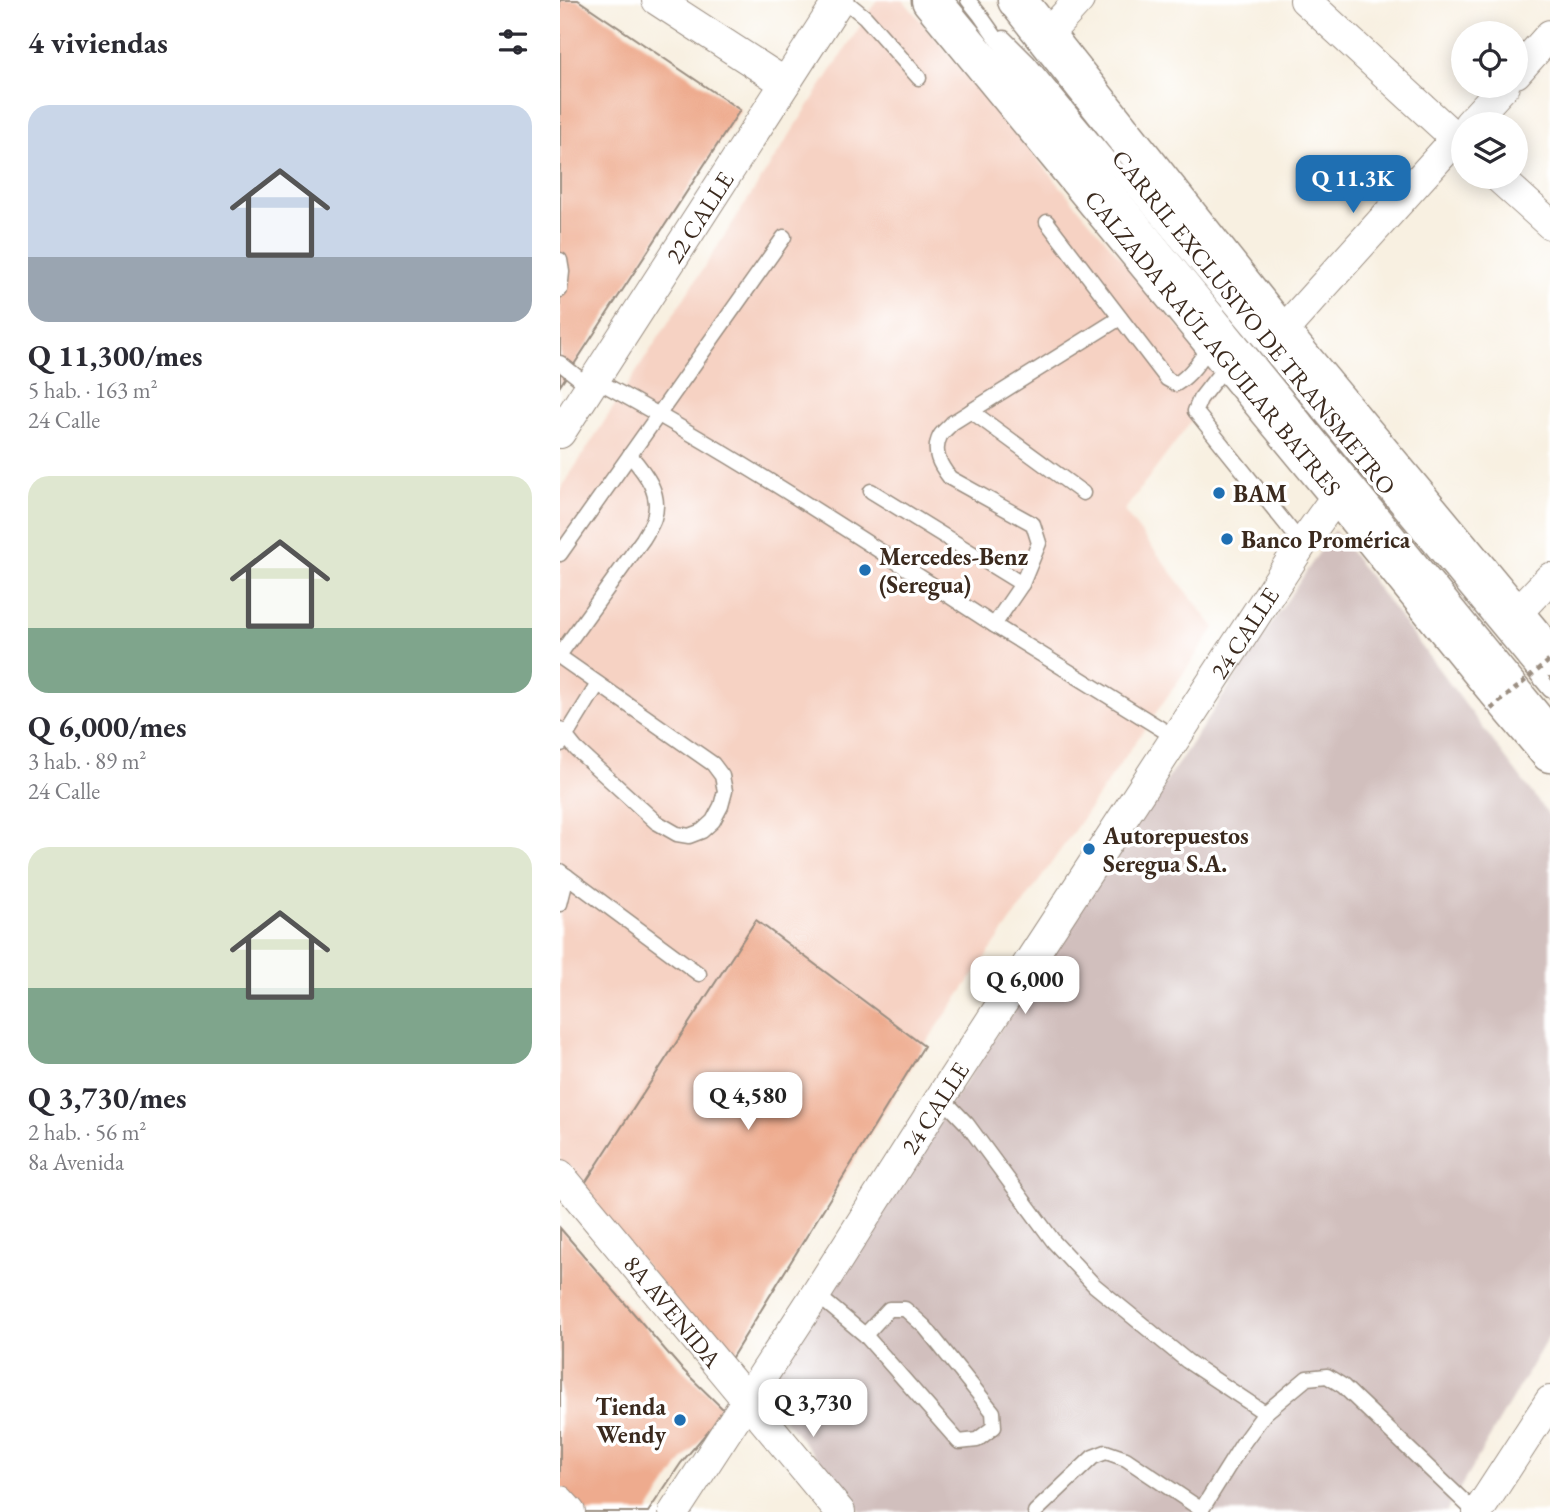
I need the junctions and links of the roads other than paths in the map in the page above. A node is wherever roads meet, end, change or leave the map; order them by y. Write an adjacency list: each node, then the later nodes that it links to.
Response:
1 (657, 0): 13 (street)
2 (841, 0): 12 (lane); 13 (street, 22 CALLE)
3 (931, 0): 26 (highway, CALZADA RAÚL AGUILAR BATRES)
4 (968, 0): 8 (lane, CARRIL EXCLUSIVO DE TRANSMETRO)
5 (1017, 0): 10 (highway)
6 (1079, 0): 10 (street)
7 (1305, 0): 16 (street)
8 (980, 15): 45 (lane, CARRIL EXCLUSIVO DE TRANSMETRO); 46 (lane, CARRIL EXCLUSIVO DE TRANSMETRO)
9 (1550, 35): 11 (street)
10 (1046, 36): 25 (highway)
11 (1528, 60)
12 (919, 78)
13 (785, 83): 28 (street, 22 CALLE)
14 (1494, 98): 15 (street)
15 (1482, 112)
16 (1451, 125)
17 (1451, 148): 25 (street)
18 (1511, 189): 20 (street)
19 (1046, 222): 24 (lane)
20 (1550, 224)
21 (784, 237): 30 (lane)
22 (560, 260): 23 (lane)
23 (560, 290)
24 (1120, 318): 26 (lane); 29 (lane)
25 (1281, 333): 40 (highway)
26 (1221, 353): 35 (highway, CALZADA RAÚL AGUILAR BATRES); 36 (lane)
27 (560, 363): 28 (lane)
28 (592, 383): 30 (lane); 31 (street, 22 CALLE)
29 (971, 411): 34 (lane); 39 (lane)
30 (659, 414): 32 (lane); 41 (lane)
31 (560, 433)
32 (629, 455): 37 (lane); 42 (lane)
33 (871, 491): 39 (lane)
34 (1083, 493)
35 (1338, 494): 36 (street, 24 CALLE); 49 (highway, CALZADA RAÚL AGUILAR BATRES)
36 (1302, 544): 48 (street, 24 CALLE)
37 (560, 554)
38 (1550, 578): 40 (street)
39 (1022, 584): 41 (lane)
40 (1516, 615): 43 (highway)
41 (993, 625): 48 (lane)
42 (560, 656): 44 (lane)
43 (1550, 658)
44 (598, 684): 47 (lane); 47 (lane)
45 (1550, 690)
46 (1550, 720)
47 (562, 737)
48 (1175, 738): 53 (street, 24 CALLE)
49 (1550, 752)
50 (564, 874): 51 (lane); 52 (lane)
51 (560, 904)
52 (699, 974)
53 (941, 1097): 55 (street, 24 CALLE); 59 (lane)
54 (560, 1175): 57 (street, 8A AVENIDA)
55 (816, 1294): 56 (lane); 57 (street, 24 CALLE)
56 (864, 1335): 56 (lane)
57 (747, 1399): 63 (street, 24 CALLE); 64 (street, 8A AVENIDA)
58 (1550, 1401): 66 (street)
59 (1265, 1413): 61 (lane); 66 (lane)
60 (560, 1501): 62 (street)
61 (1201, 1511): 65 (lane)
62 (570, 1512)
63 (674, 1512)
64 (840, 1512)
65 (1035, 1512)
66 (1477, 1512)

